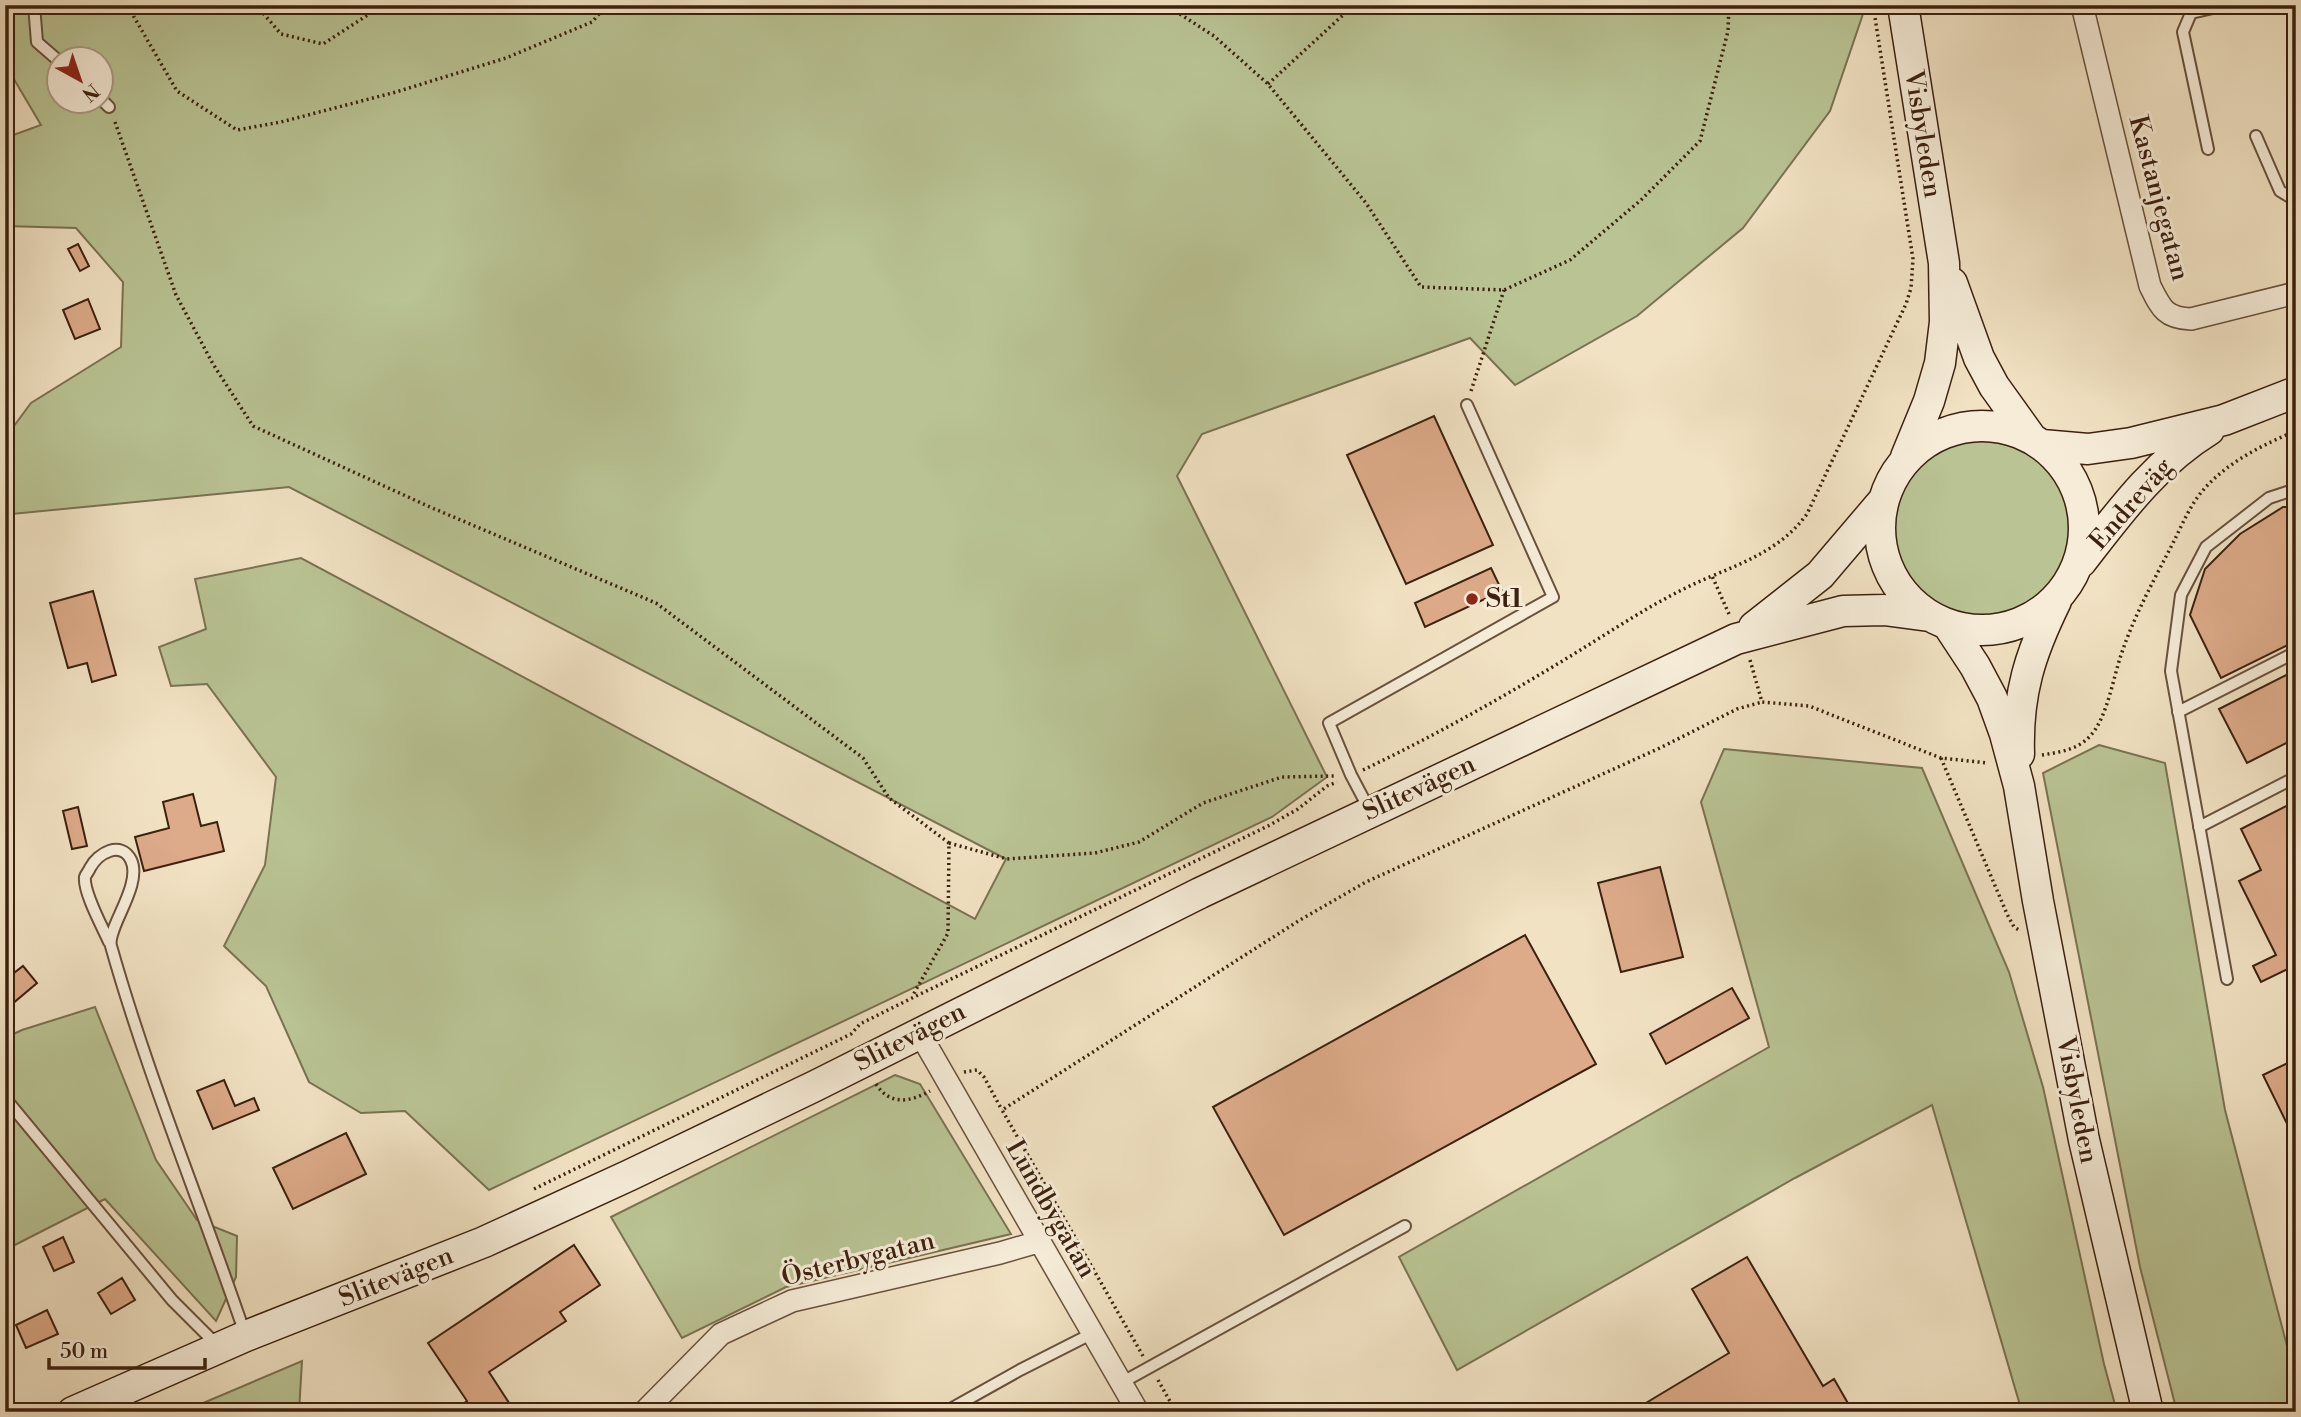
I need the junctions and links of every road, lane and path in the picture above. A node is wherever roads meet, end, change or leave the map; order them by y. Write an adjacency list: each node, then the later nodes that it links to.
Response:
1 (34, 5): 13 (lane)
2 (132, 5): 5 (path)
3 (257, 5): 4 (path)
4 (383, 5)
5 (607, 5)
6 (1166, 5): 14 (path)
7 (1354, 5): 14 (path)
8 (1729, 5): 20 (path)
9 (1874, 5): 31 (path)
10 (1903, 5): 19 (main road, Visbyleden)
11 (2082, 5): 21 (street, Kastanjegatan)
12 (2226, 5): 17 (lane)
13 (46, 50)
14 (1268, 84): 20 (path)
15 (110, 116): 46 (path)
16 (2256, 136): 18 (lane)
17 (2208, 149)
18 (2296, 196)
19 (1944, 263): 26 (main road, Visbyleden); 27 (main road, Visbyleden)
20 (1504, 290): 23 (path)
21 (2296, 293)
22 (2296, 392): 24 (main road, Endreväg)
23 (1467, 405): 41 (lane)
24 (2224, 420): 26 (main road, Endreväg); 30 (main road, Endreväg)
25 (2296, 431): 38 (path)
26 (2037, 442): 27 (main road); 30 (main road)
27 (1904, 461): 29 (main road)
28 (2296, 489): 37 (lane)
29 (1883, 501): 33 (main road); 34 (main road, Slitevägen)
30 (2076, 568): 32 (main road)
31 (1712, 576): 34 (path); 41 (path)
32 (2058, 597): 33 (main road); 43 (main road, Visbyleden)
33 (1938, 620): 34 (main road, Slitevägen); 43 (main road, Visbyleden)
34 (1739, 639): 36 (path); 44 (main road, Slitevägen)
35 (2296, 652): 37 (lane)
36 (1762, 702): 39 (path); 58 (path)
37 (2178, 712): 45 (lane)
38 (2041, 755)
39 (1941, 758): 40 (path); 47 (path)
40 (1994, 763)
41 (1351, 775): 44 (lane); 46 (path); 50 (path)
42 (2296, 778): 45 (lane)
43 (2019, 786): 47 (main road, Visbyleden)
44 (1370, 811): 51 (main road, Slitevägen)
45 (2199, 827): 49 (lane)
46 (949, 843): 50 (path)
47 (2045, 939): 65 (main road, Visbyleden)
48 (109, 942): 48 (lane); 57 (lane)
49 (2227, 979)
50 (912, 998): 53 (path)
51 (919, 1032): 55 (street, Lundbygatan); 57 (main road, Slitevägen)
52 (5, 1098): 57 (lane)
53 (527, 1193)
54 (1405, 1226): 58 (lane)
55 (1038, 1242): 56 (street, Lundbygatan); 61 (street, Österbygatan)
56 (1091, 1334): 59 (street, Lundbygatan); 62 (lane)
57 (233, 1342): 60 (main road, Slitevägen)
58 (1150, 1367): 59 (lane); 64 (path)
59 (1121, 1383): 63 (street, Lundbygatan)
60 (73, 1412)
61 (643, 1412)
62 (945, 1412)
63 (1138, 1412)
64 (1176, 1412)
65 (2148, 1412)

